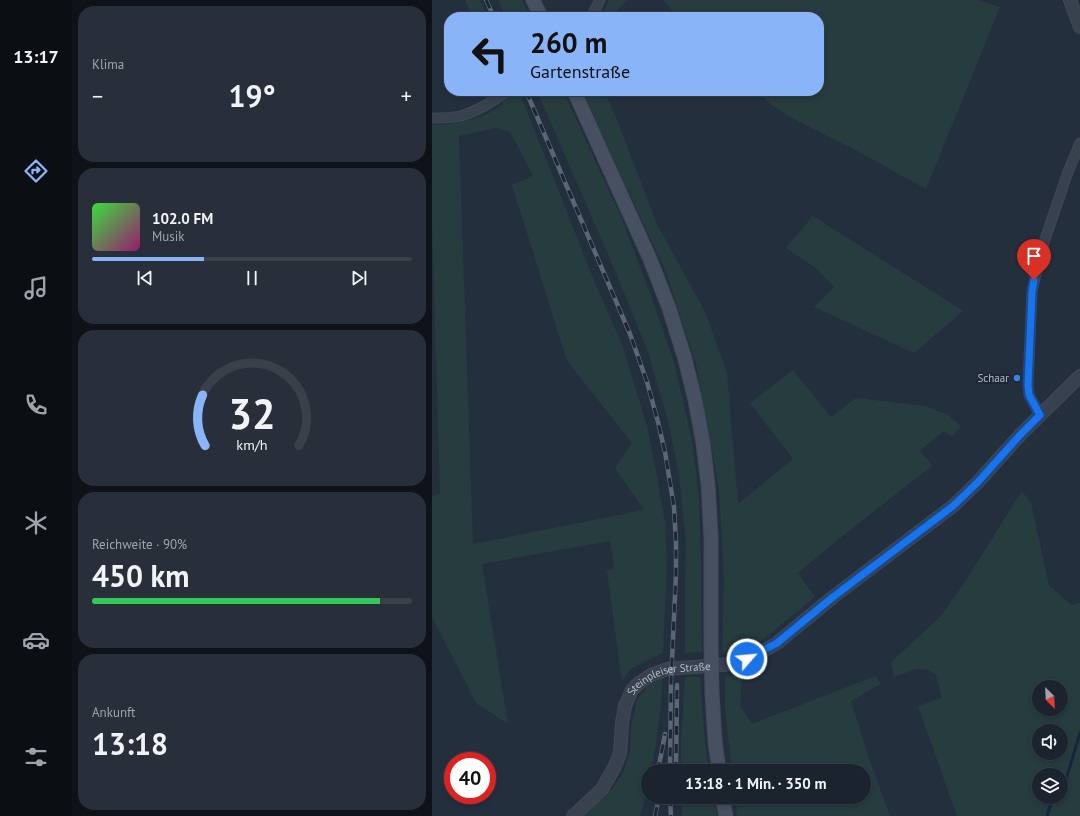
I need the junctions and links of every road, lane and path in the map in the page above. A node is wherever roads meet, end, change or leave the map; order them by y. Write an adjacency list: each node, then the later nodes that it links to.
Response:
1 (533, 0): 4 (main road)
2 (600, 0): 5 (street)
3 (1070, 0): 6 (street)
4 (539, 12)
5 (594, 12)
6 (1080, 27)
7 (500, 96): 9 (street)
8 (576, 96): 13 (main road, bridge)
9 (432, 118)
10 (1080, 143): 12 (street)
11 (1080, 376): 12 (street, Steinpleiser Straße)
12 (1040, 415): 15 (street, Steinpleiser Straße)
13 (718, 764)
14 (723, 804): 16 (main road)
15 (573, 816)
16 (726, 816)

